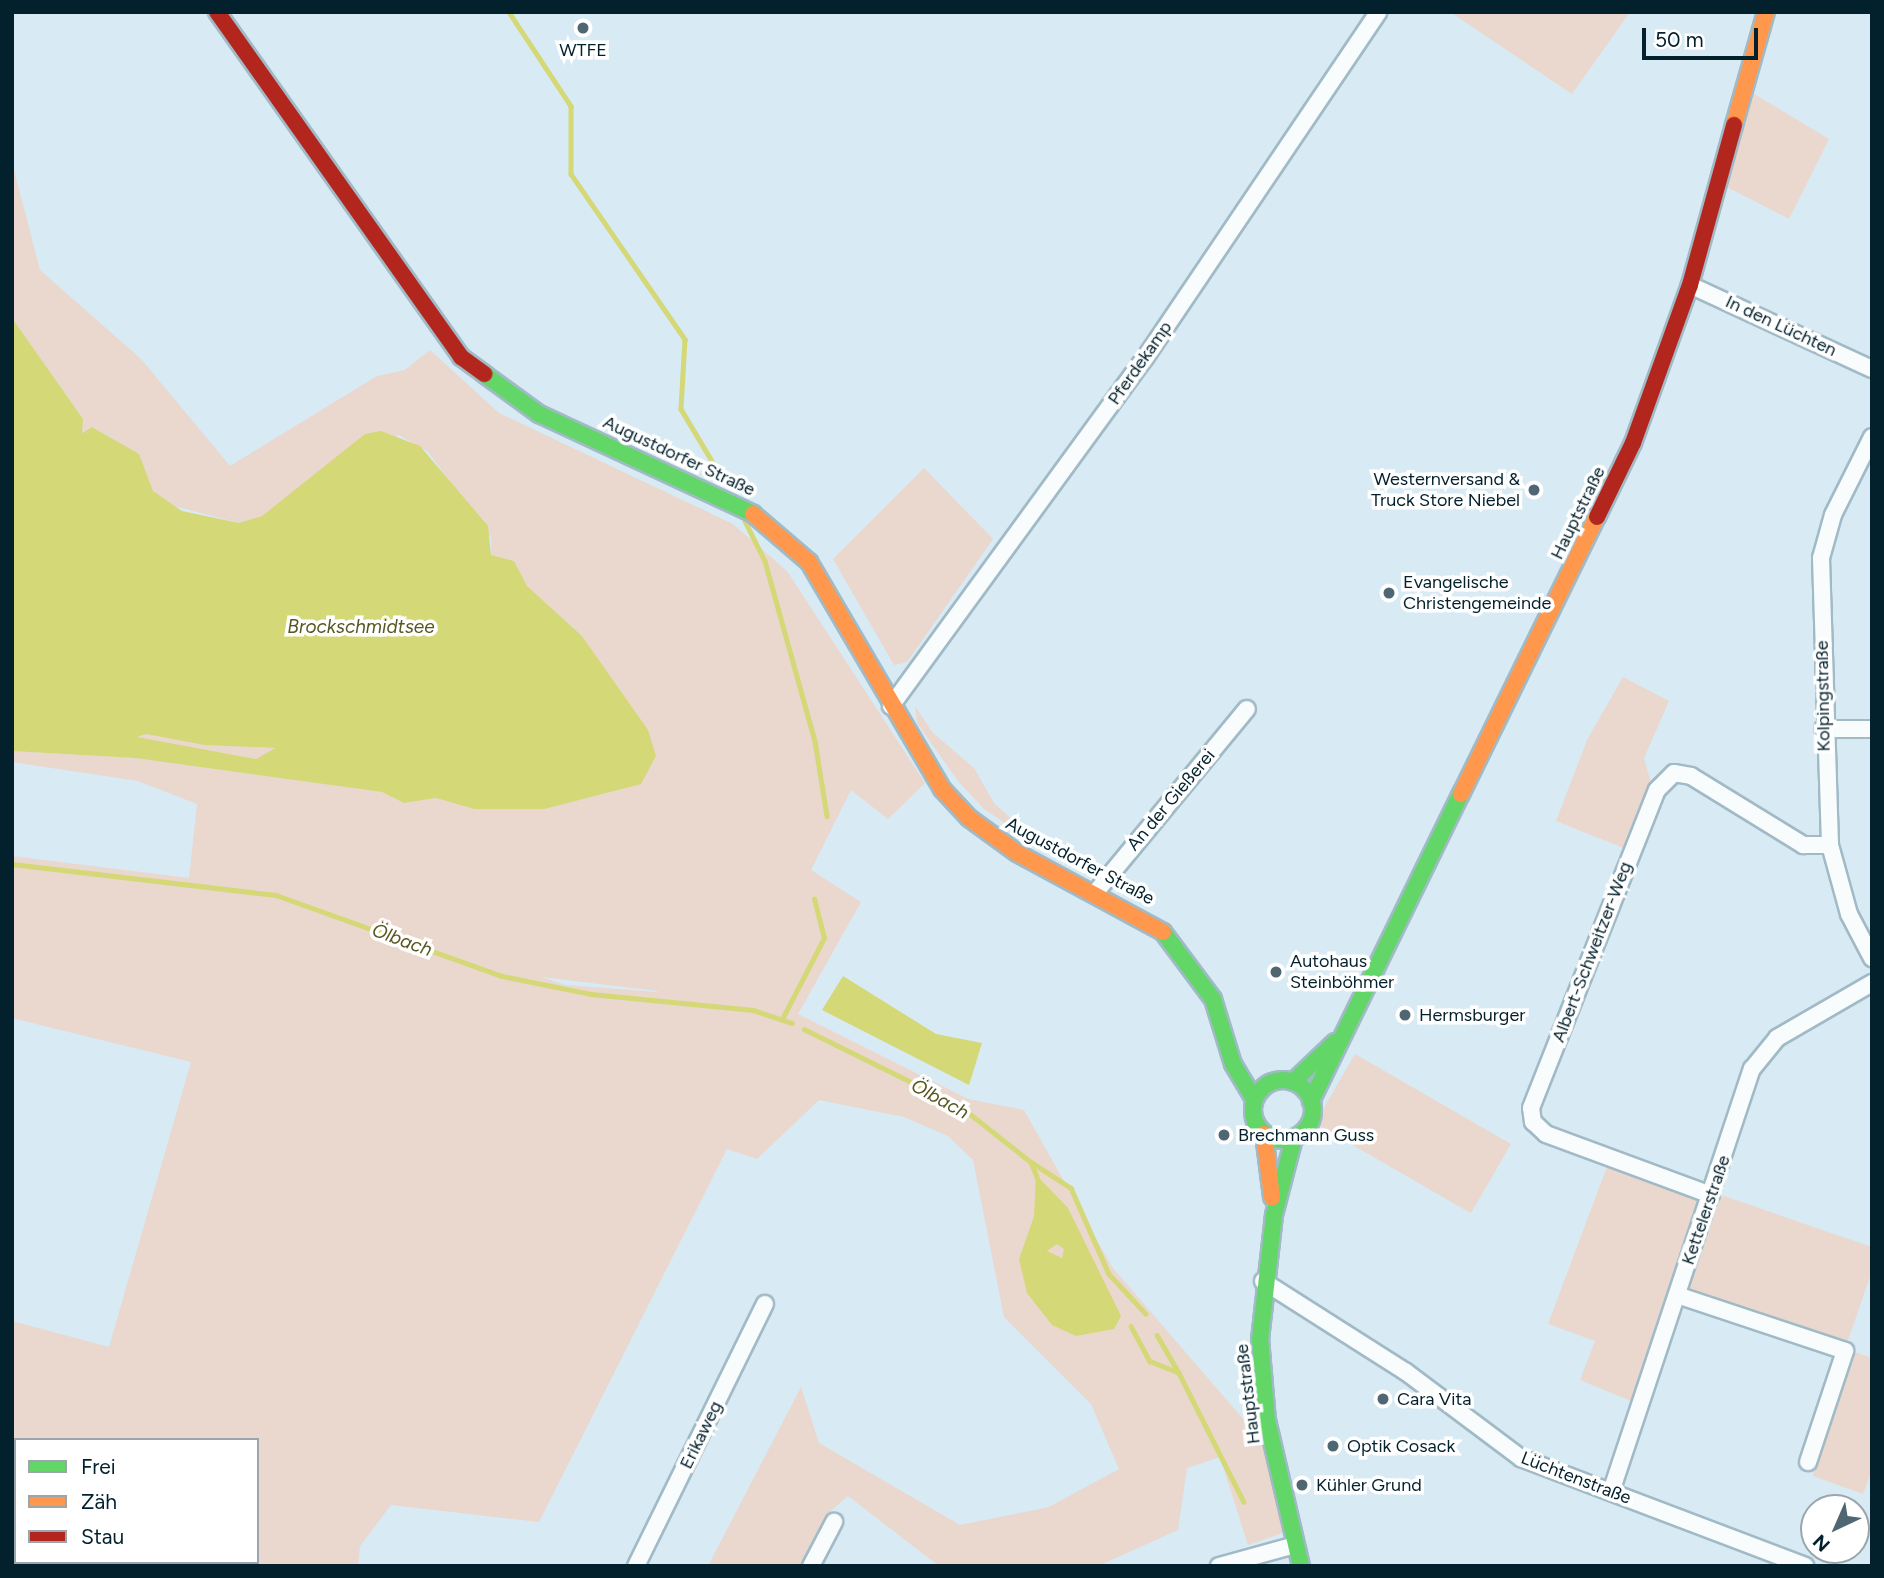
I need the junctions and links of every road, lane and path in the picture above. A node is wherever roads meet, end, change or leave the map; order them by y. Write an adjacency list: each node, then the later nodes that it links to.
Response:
1 (217, 12): 7 (main road, Augustdorfer Straße)
2 (1378, 12): 7 (street, Pferdekamp)
3 (1766, 12): 4 (main road, Hauptstraße)
4 (1689, 285): 5 (street, In den Lüchten); 15 (main road, Hauptstraße)
5 (1872, 369)
6 (1872, 437): 9 (street, Kolpingstraße)
7 (891, 706): 12 (main road, Augustdorfer Straße)
8 (1247, 709): 12 (street, An der Gießerei)
9 (1823, 729): 10 (street); 11 (street, Kolpingstraße)
10 (1872, 729)
11 (1830, 845): 13 (street, Kolpingstraße); 22 (street, Albert-Schweitzer-Weg)
12 (1096, 892): 16 (main road, Augustdorfer Straße)
13 (1872, 958)
14 (1872, 983): 22 (street, Kettelerstraße)
15 (1337, 1040): 17 (main road, Hauptstraße); 19 (main road, Hauptstraße)
16 (1230, 1049): 17 (main road); 18 (main road, Augustdorfer Straße)
17 (1286, 1081): 18 (main road); 19 (main road)
18 (1254, 1099): 20 (main road)
19 (1311, 1101): 21 (main road)
20 (1264, 1133): 21 (main road); 23 (main road, Hauptstraße)
21 (1294, 1138): 23 (main road, Hauptstraße)
22 (1711, 1195): 25 (street, Kettelerstraße)
23 (1273, 1214): 24 (main road, Hauptstraße)
24 (1263, 1281): 28 (street, Lüchtenstraße); 30 (main road, Hauptstraße)
25 (1677, 1295): 27 (street); 28 (street, Kettelerstraße)
26 (765, 1304): 32 (street, Erikaweg)
27 (1808, 1462)
28 (1611, 1492): 31 (street, Lüchtenstraße)
29 (834, 1522): 33 (street)
30 (1295, 1545): 34 (street); 35 (main road, Hauptstraße)
31 (1798, 1564)
32 (636, 1566)
33 (811, 1566)
34 (1219, 1566)
35 (1301, 1566)

